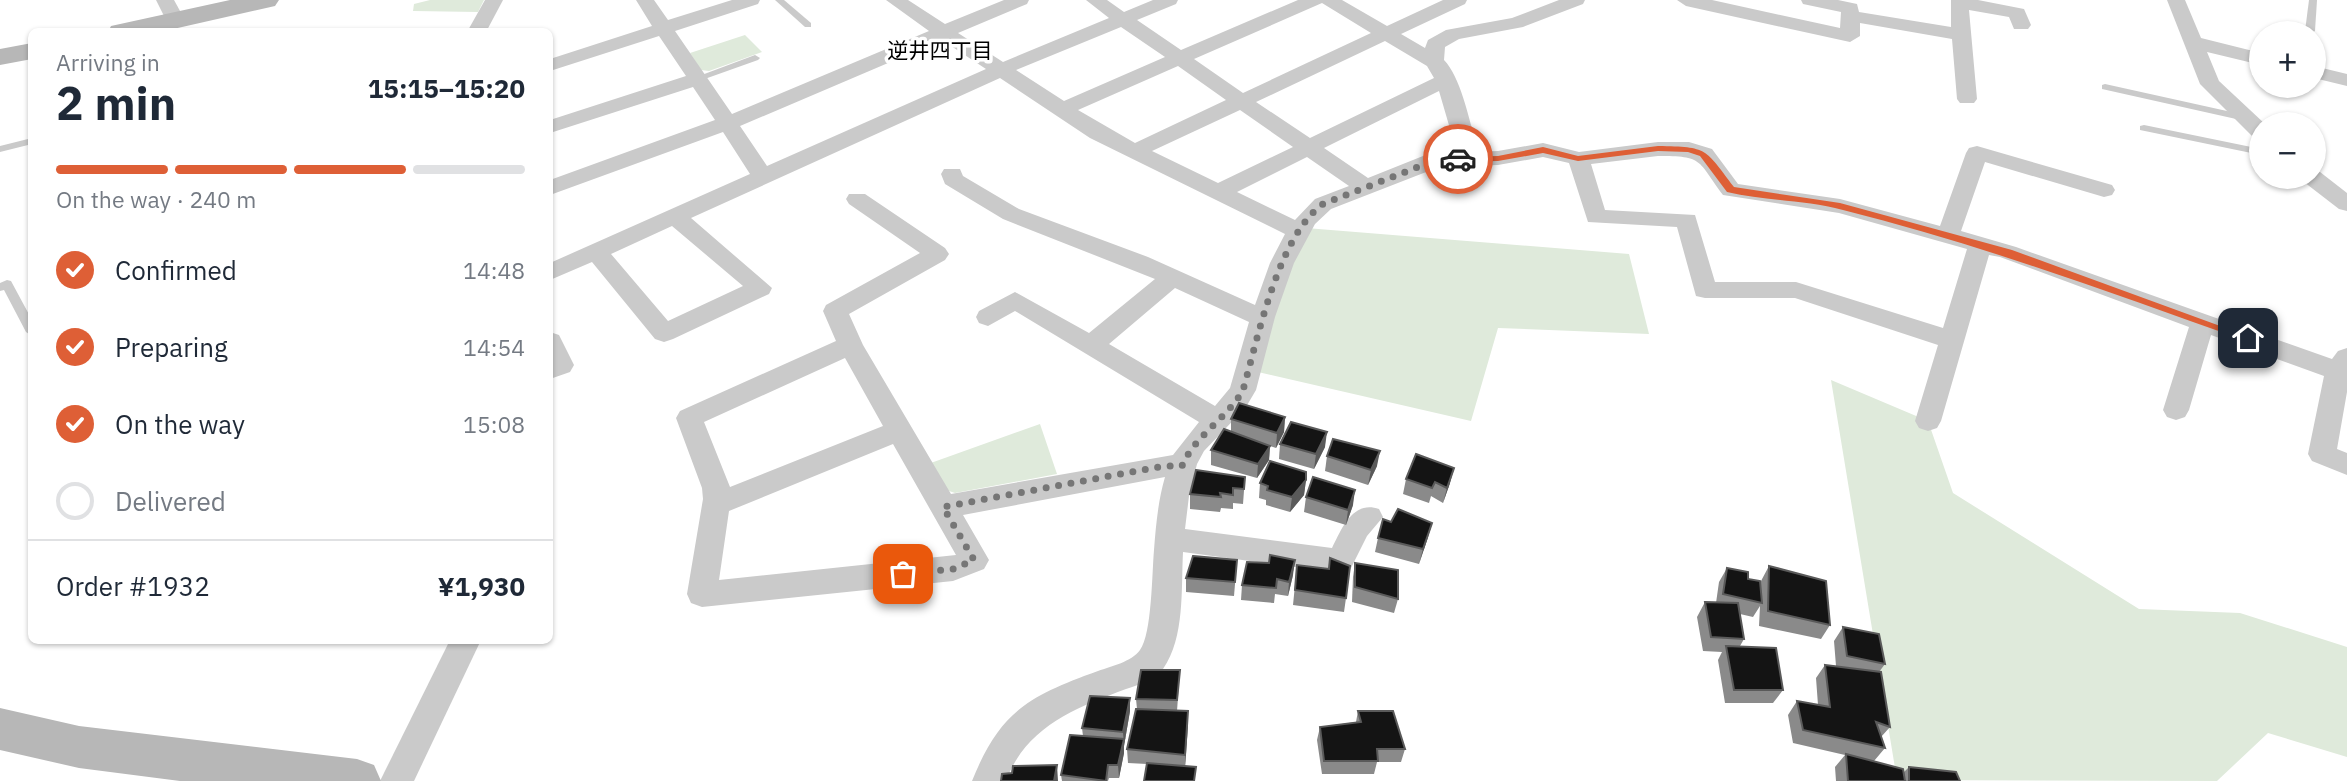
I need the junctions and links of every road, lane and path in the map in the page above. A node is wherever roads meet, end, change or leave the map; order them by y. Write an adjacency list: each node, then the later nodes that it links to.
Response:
1 (266, 0): 18 (main road)
2 (494, 0): 25 (street)
3 (645, 0): 26 (street)
4 (751, 0): 26 (street)
5 (779, 0): 22 (lane)
6 (895, 0): 27 (street)
7 (1020, 0): 27 (street)
8 (1095, 0): 20 (street)
9 (1169, 0): 20 (street)
10 (1314, 0): 35 (street)
11 (1329, 0): 28 (street)
12 (1458, 0): 28 (street)
13 (1576, 0): 38 (street)
14 (1686, 0): 19 (street)
15 (1810, 0): 19 (street)
16 (2176, 0): 30 (street)
17 (2313, 0): 21 (lane)
18 (170, 10): 24 (main road)
19 (1850, 16): 29 (street)
20 (1123, 19): 35 (street); 37 (street)
21 (2311, 21)
22 (808, 25)
23 (2021, 25): 29 (street)
24 (130, 28)
25 (478, 28)
26 (664, 29): 36 (street); 40 (street)
27 (941, 31): 37 (street); 48 (street)
28 (1386, 34): 38 (street); 44 (street)
29 (1961, 35): 43 (street)
30 (2192, 42): 32 (street); 46 (street)
31 (28, 52): 33 (main road)
32 (2249, 56)
33 (0, 57)
34 (755, 58): 40 (lane)
35 (1180, 58): 44 (street); 45 (street)
36 (553, 64)
37 (1000, 70): 45 (street); 59 (street)
38 (1439, 71): 52 (street); 57 (street)
39 (2326, 75): 41 (street)
40 (696, 79): 48 (street); 49 (street)
41 (2347, 80)
42 (2105, 87): 46 (lane)
43 (1967, 99)
44 (1241, 101): 52 (street); 55 (street)
45 (1061, 110): 55 (street)
46 (2245, 118): 47 (street)
47 (2249, 122)
48 (728, 123): 59 (street); 60 (street)
49 (553, 126)
50 (2144, 128): 54 (lane)
51 (28, 142): 53 (lane)
52 (1308, 146): 61 (street); 64 (street)
53 (0, 149)
54 (2249, 150)
55 (1133, 151): 64 (street)
56 (1578, 159): 57 (street); 69 (street); 79 (street)
57 (1436, 160): 61 (street)
58 (952, 174): 73 (street)
59 (764, 176): 67 (street)
60 (553, 187)
61 (1367, 188): 68 (street)
62 (2326, 188): 66 (street)
63 (2104, 190): 69 (street)
64 (1220, 191): 68 (street)
65 (857, 200): 80 (street)
66 (2347, 204)
67 (674, 216): 71 (street); 71 (street)
68 (1299, 231): 76 (street)
69 (1948, 235): 70 (street)
70 (1980, 244): 77 (street); 79 (street)
71 (596, 251): 72 (street)
72 (553, 271)
73 (1173, 277): 76 (street); 81 (street)
74 (0, 287): 78 (lane)
75 (988, 317): 81 (street)
76 (1264, 319): 87 (street)
77 (2203, 321): 83 (street); 85 (street)
78 (28, 324)
79 (1951, 340): 88 (street)
80 (849, 345): 89 (street); 92 (street)
81 (1091, 345): 87 (street)
82 (553, 348): 84 (street)
83 (2343, 364): 86 (street)
84 (553, 369)
85 (2176, 410)
86 (2340, 410): 90 (street)
87 (1218, 421): 91 (street)
88 (1928, 421)
89 (898, 431): 92 (street); 93 (street)
90 (2347, 464)
91 (1182, 466): 93 (street); 95 (street)
92 (716, 504): 93 (street)
93 (943, 507)
94 (1369, 517): 95 (street)
95 (1171, 539): 100 (street)
96 (464, 644): 99 (street)
97 (0, 729): 98 (main road)
98 (357, 781)
99 (397, 781)
100 (989, 781)

